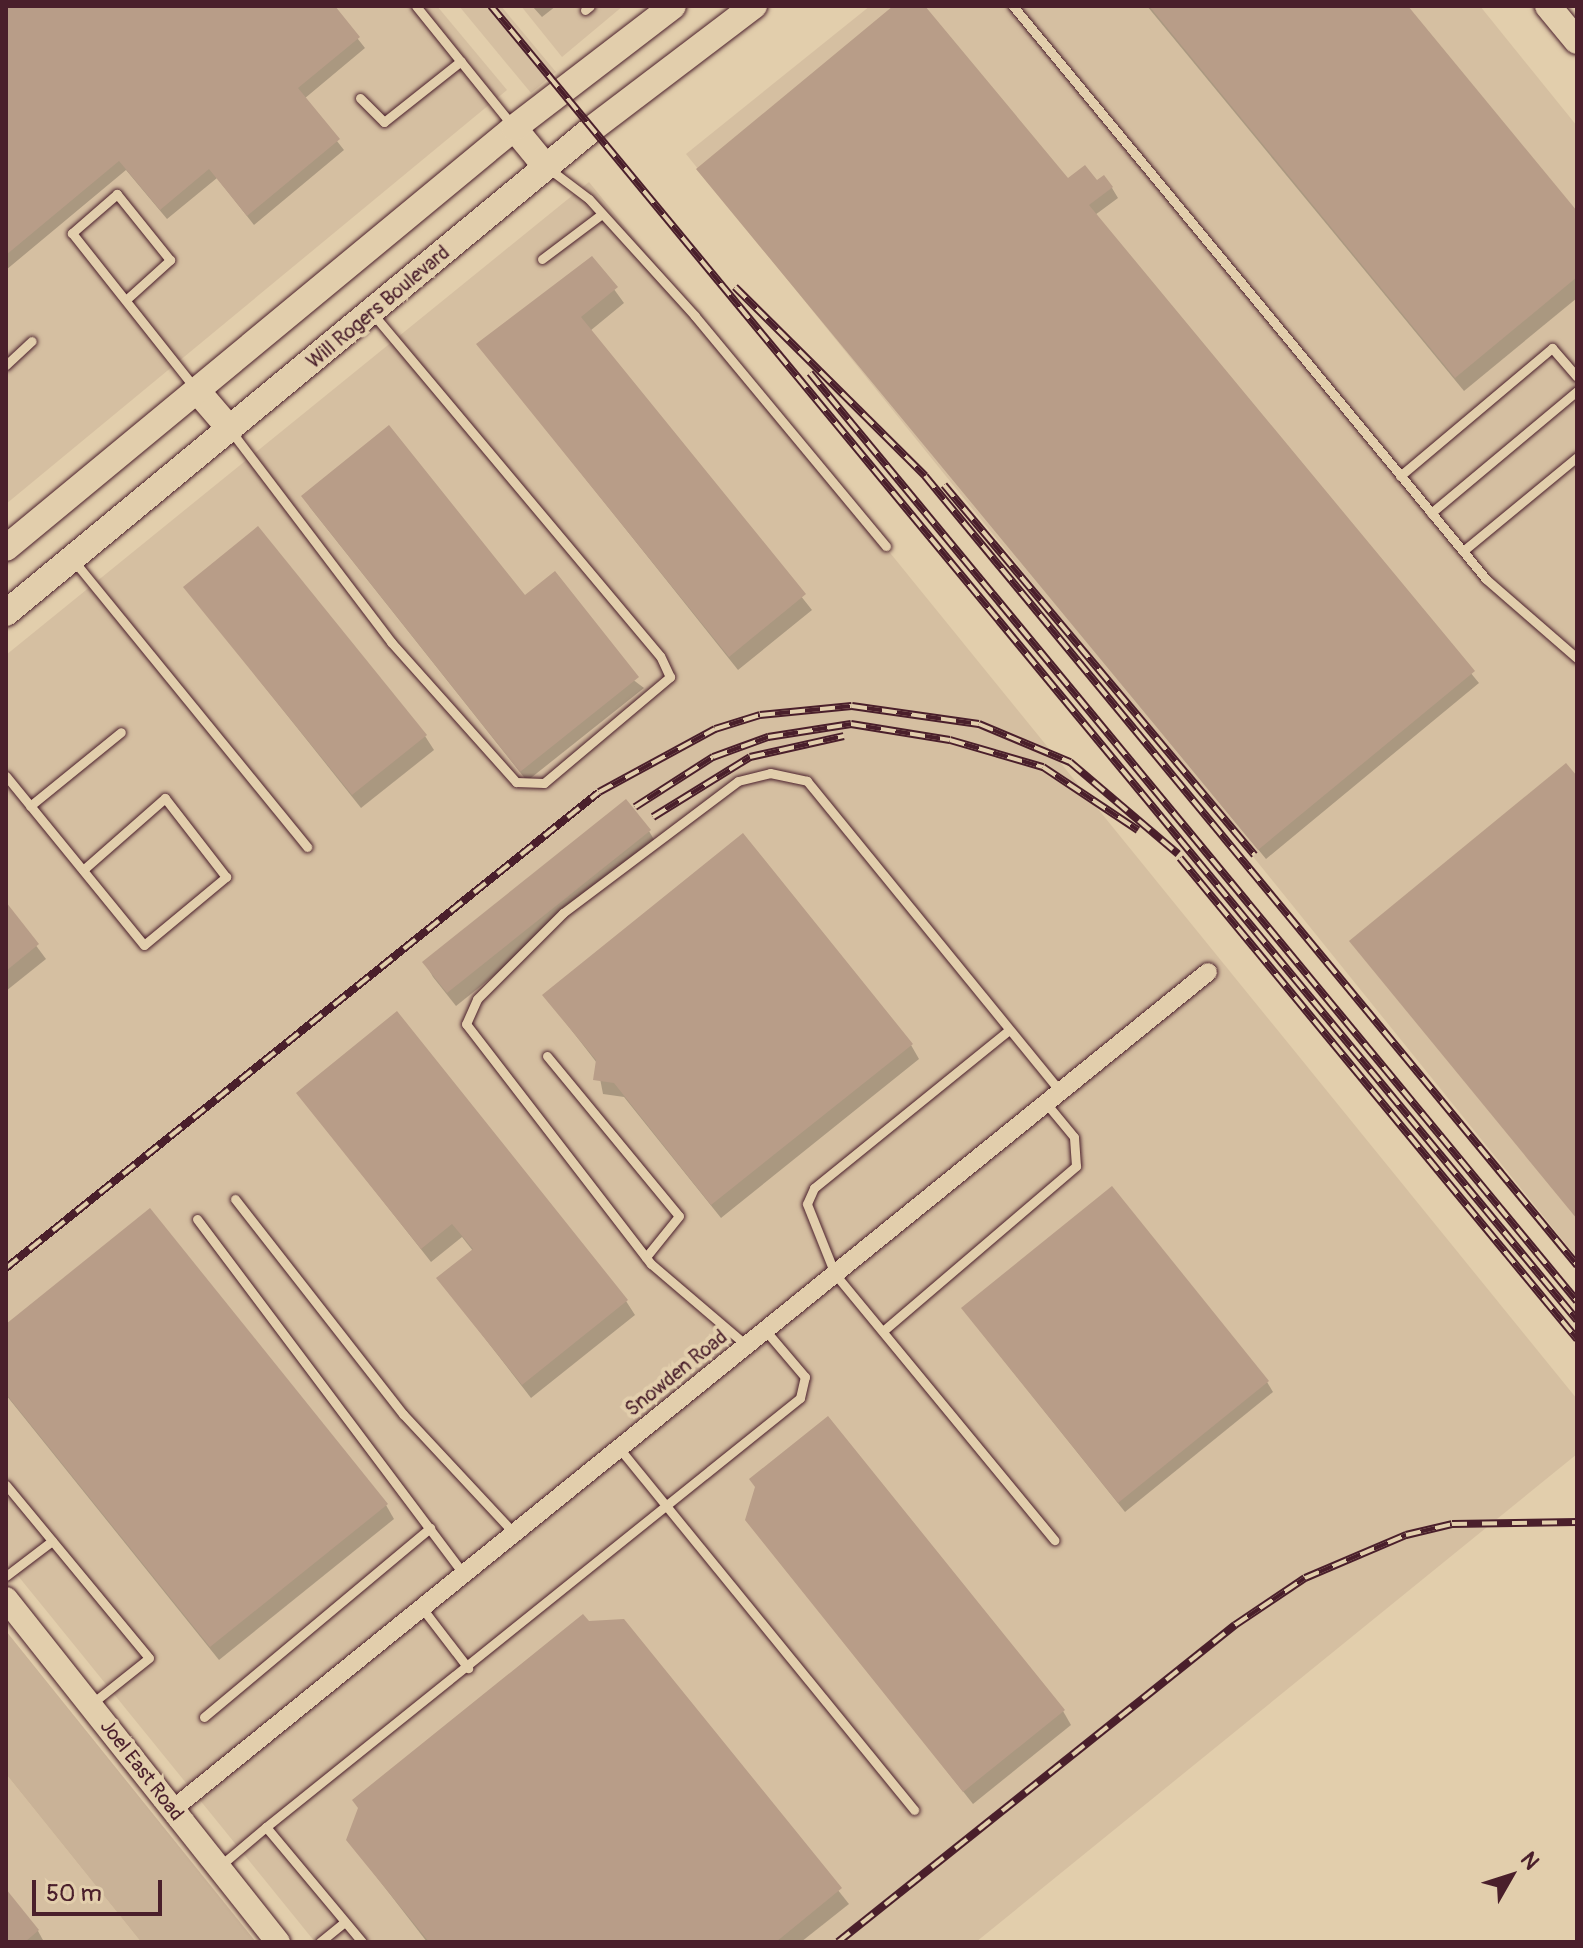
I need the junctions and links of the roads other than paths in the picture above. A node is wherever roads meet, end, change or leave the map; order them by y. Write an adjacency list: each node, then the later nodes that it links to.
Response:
1 (416, 6): 7 (lane)
2 (673, 6): 9 (main road)
3 (754, 6): 10 (main road, Will Rogers Boulevard)
4 (1013, 6): 22 (lane)
5 (1548, 6): 6 (main road)
6 (1577, 41)
7 (461, 61): 8 (lane); 9 (lane)
8 (360, 98)
9 (514, 128): 10 (main road); 19 (main road)
10 (546, 167): 11 (lane); 14 (main road, Will Rogers Boulevard)
11 (602, 214): 12 (lane); 24 (lane)
12 (542, 259)
13 (128, 298): 13 (lane); 19 (lane)
14 (372, 313): 20 (main road, Will Rogers Boulevard); 20 (lane)
15 (32, 341): 16 (lane)
16 (6, 365)
17 (1577, 377): 22 (lane)
18 (1577, 391): 23 (lane)
19 (199, 393): 20 (main road); 25 (main road)
20 (230, 429): 27 (main road, Will Rogers Boulevard)
21 (1577, 457): 26 (lane)
22 (1400, 476): 23 (lane)
23 (1431, 513): 26 (lane)
24 (886, 546)
25 (6, 548)
26 (1463, 551): 29 (lane)
27 (72, 559): 28 (main road, Will Rogers Boulevard); 33 (lane)
28 (6, 613)
29 (1577, 658)
30 (121, 732): 32 (lane)
31 (6, 776): 32 (lane)
32 (30, 806): 34 (lane)
33 (307, 847)
34 (83, 870): 34 (lane)
35 (1208, 972): 38 (street, Snowden Road)
36 (1009, 1030): 38 (lane); 41 (lane); 42 (lane)
37 (547, 1056): 41 (lane)
38 (1053, 1097): 42 (street, Snowden Road); 44 (lane)
39 (235, 1199): 50 (lane)
40 (197, 1219): 49 (lane)
41 (646, 1257): 45 (lane)
42 (835, 1274): 43 (street, Snowden Road); 44 (lane)
43 (765, 1330): 45 (street, Snowden Road); 48 (lane)
44 (883, 1331): 51 (lane)
45 (746, 1345): 46 (street, Snowden Road)
46 (619, 1448): 48 (lane); 50 (street, Snowden Road)
47 (6, 1485): 52 (lane)
48 (669, 1505): 57 (lane); 61 (lane)
49 (430, 1528): 53 (lane); 59 (lane)
50 (514, 1533): 53 (street, Snowden Road)
51 (1054, 1540)
52 (52, 1541): 54 (lane); 58 (lane)
53 (464, 1574): 56 (street, Snowden Road)
54 (6, 1576)
55 (6, 1599): 58 (street, Joel East Road)
56 (422, 1608): 57 (lane); 60 (street, Snowden Road)
57 (468, 1668): 62 (lane)
58 (90, 1705): 60 (street, Joel East Road)
59 (204, 1717)
60 (173, 1809): 63 (street, Joel East Road)
61 (914, 1810)
62 (266, 1827): 63 (lane); 64 (lane)
63 (219, 1867): 65 (street, Joel East Road)
64 (345, 1922): 66 (lane); 67 (lane)
65 (278, 1942)
66 (320, 1942)
67 (362, 1942)

